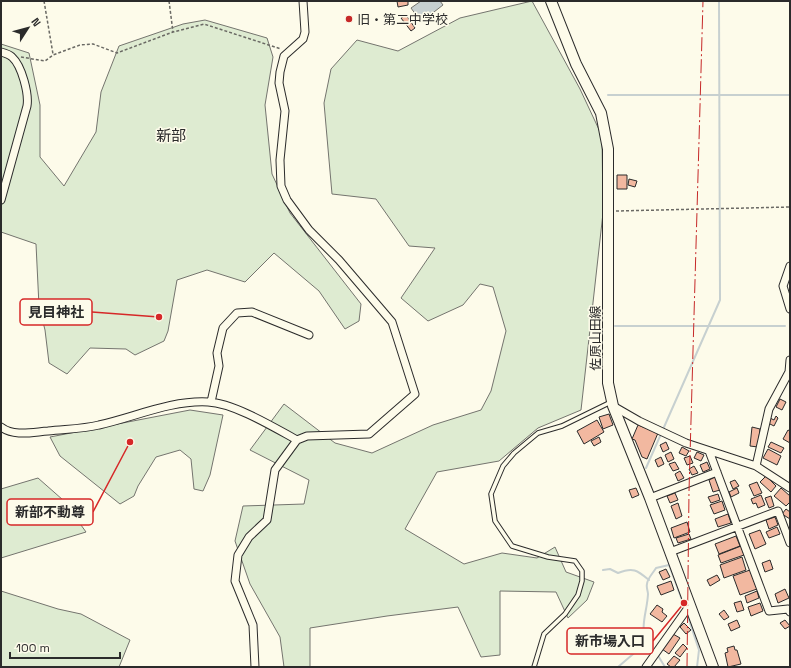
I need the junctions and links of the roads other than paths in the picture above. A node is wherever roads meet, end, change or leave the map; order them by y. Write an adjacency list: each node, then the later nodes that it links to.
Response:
1 (303, 1): 12 (street)
2 (552, 1): 10 (main road, 佐原山田線)
3 (1, 52): 4 (street)
4 (1, 200)
5 (790, 266): 6 (street)
6 (790, 309)
7 (309, 335): 9 (street)
8 (790, 360): 14 (street)
9 (211, 402): 11 (street); 12 (street)
10 (613, 404): 13 (street); 17 (main road, 佐原山田線); 24 (lane)
11 (1, 427)
12 (297, 440): 23 (street)
13 (709, 450): 14 (street); 15 (street)
14 (756, 466): 16 (street)
15 (717, 472): 17 (street); 18 (street)
16 (790, 488)
17 (650, 498): 20 (main road, 佐原山田線)
18 (738, 526): 19 (street); 20 (street); 22 (street)
19 (790, 543)
20 (670, 552): 21 (main road, 佐原山田線)
21 (690, 605): 25 (street); 26 (main road, 佐原山田線)
22 (789, 610)
23 (255, 667)
24 (534, 667)
25 (646, 667)
26 (713, 667)

